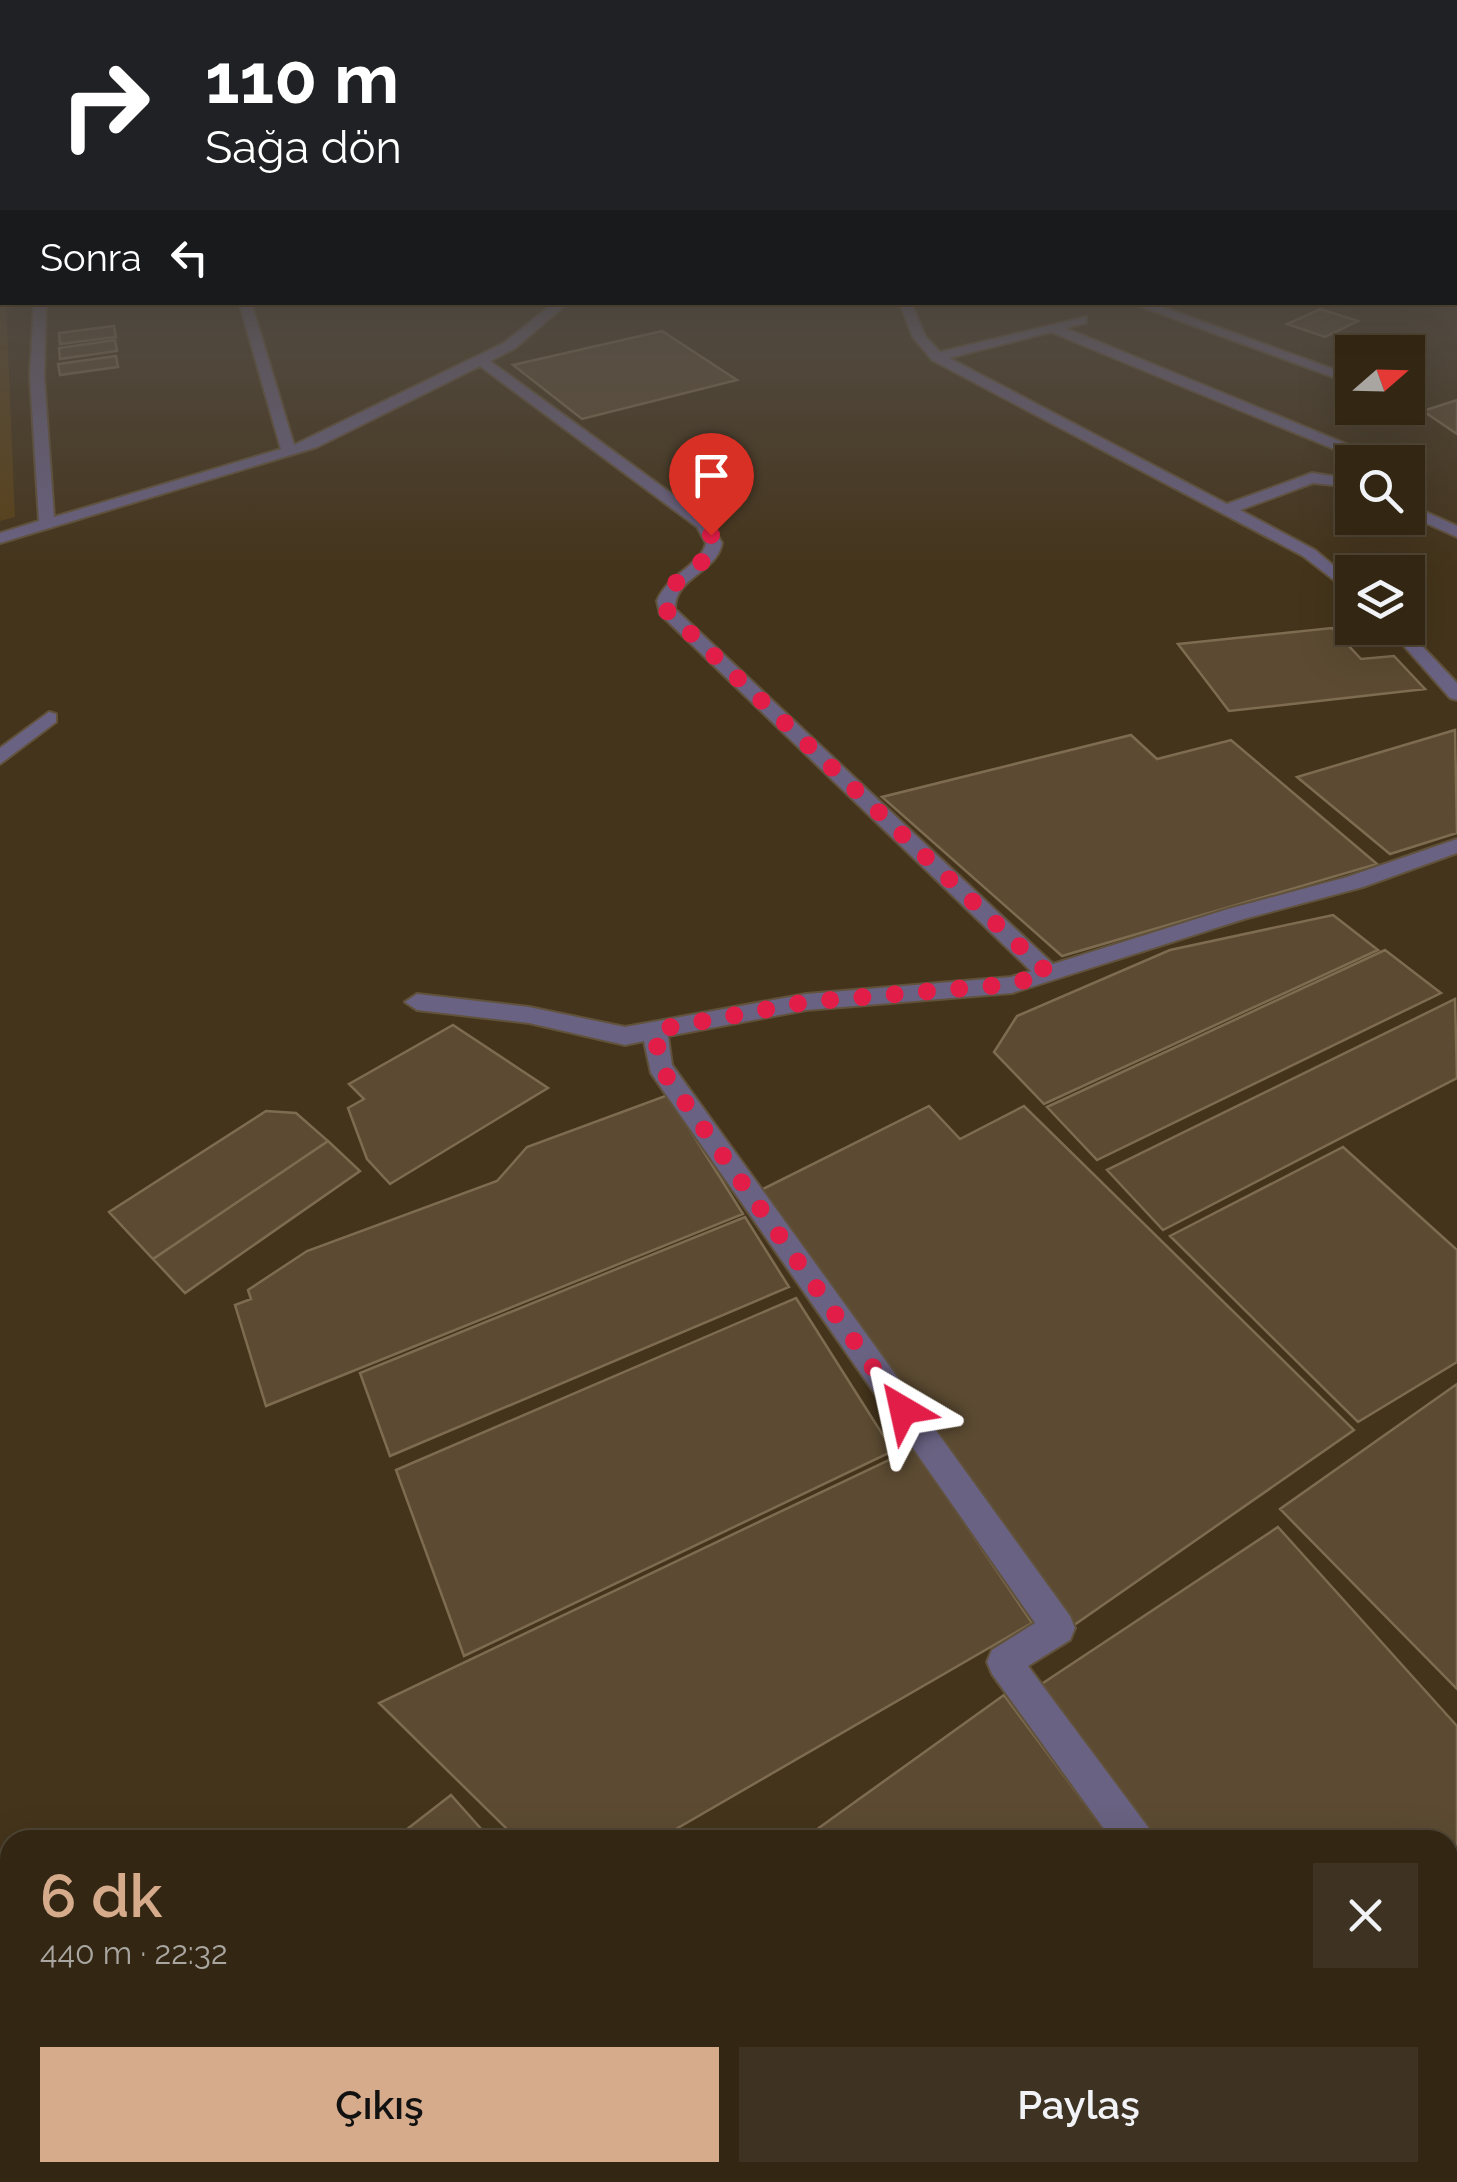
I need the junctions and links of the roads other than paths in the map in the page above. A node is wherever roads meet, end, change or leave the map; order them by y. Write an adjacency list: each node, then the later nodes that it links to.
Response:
1 (37, 366): 12 (street)
2 (263, 366): 8 (street)
3 (472, 366): 8 (street)
4 (489, 366): 21 (street)
5 (954, 366): 10 (street)
6 (1144, 366): 7 (street)
7 (1335, 445)
8 (289, 452): 12 (street)
9 (1335, 481): 10 (street)
10 (1228, 509): 15 (street)
11 (1425, 517): 13 (street)
12 (47, 524): 14 (street)
13 (1457, 532)
14 (0, 538)
15 (1335, 574)
16 (1412, 645): 17 (street)
17 (1457, 694)
18 (49, 718): 19 (street)
19 (0, 758)
20 (1457, 846): 21 (street)
21 (1048, 973): 23 (street)
22 (417, 1002): 23 (street)
23 (655, 1030): 24 (street)
24 (1128, 1830)

